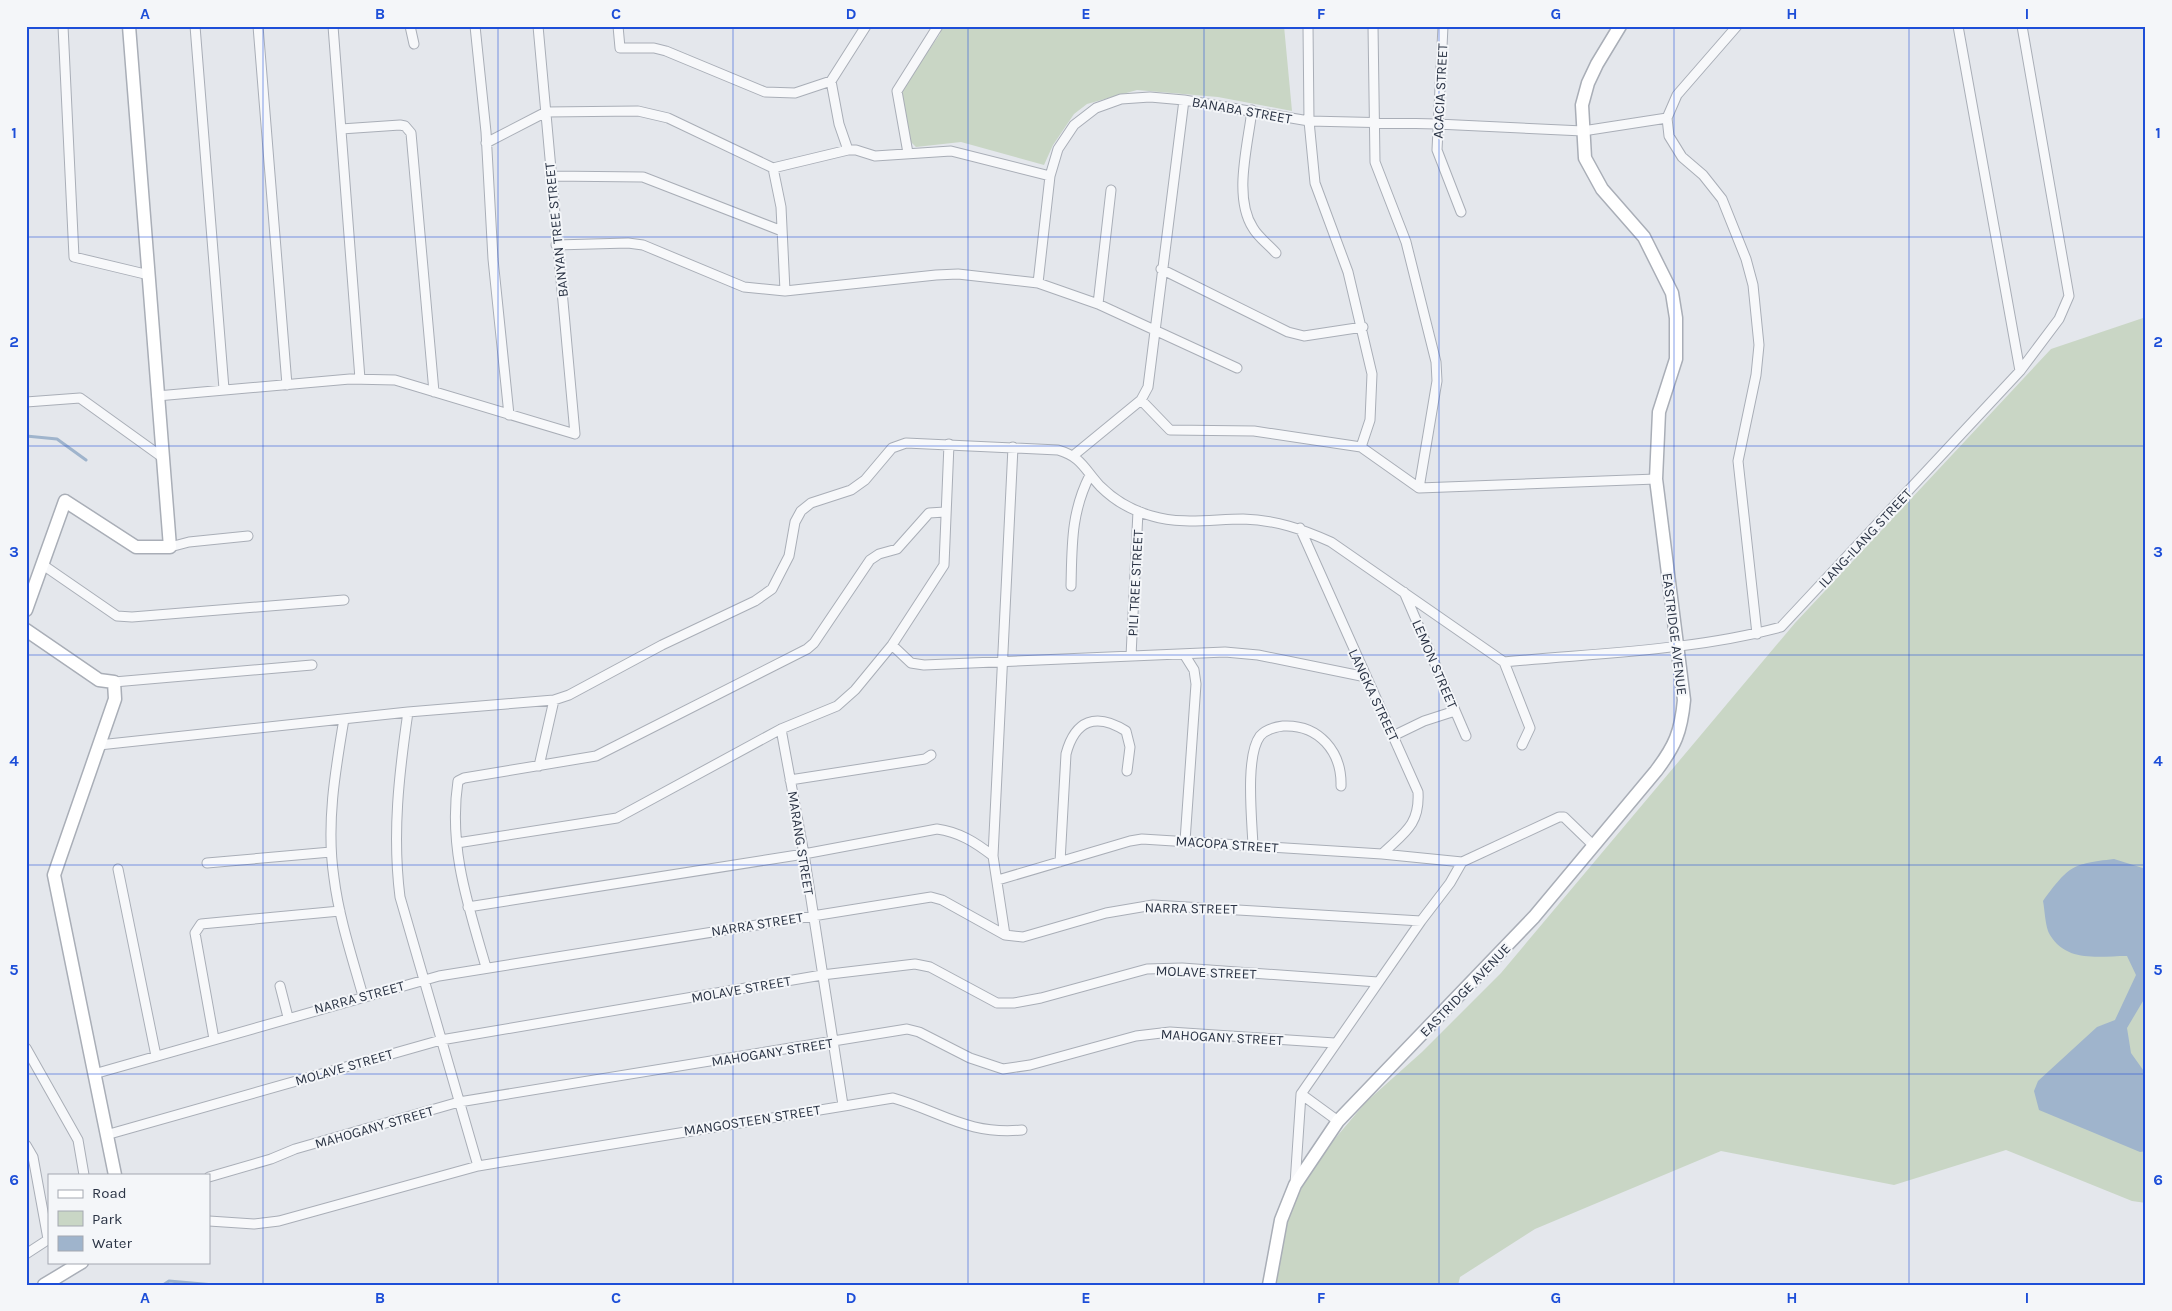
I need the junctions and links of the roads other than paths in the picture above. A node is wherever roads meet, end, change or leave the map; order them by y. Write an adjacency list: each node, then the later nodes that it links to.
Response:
1 (63, 26): 42 (street)
2 (130, 26): 42 (street)
3 (195, 26): 52 (street)
4 (258, 26): 51 (street)
5 (333, 26): 28 (street)
6 (410, 26): 19 (street)
7 (475, 26): 30 (street)
8 (538, 26): 23 (street, BANYAN TREE STREET)
9 (618, 26): 20 (street)
10 (938, 26): 32 (street)
11 (1308, 26): 25 (street)
12 (1373, 26): 26 (street)
13 (1443, 26): 27 (street, ACACIA STREET)
14 (1620, 26): 29 (street, EASTRIDGE AVENUE)
15 (1738, 26): 24 (street)
16 (1958, 26): 49 (street)
17 (2022, 26): 49 (street, ILANG-ILANG STREET)
18 (861, 28): 20 (street)
19 (414, 44)
20 (831, 81): 31 (street)
21 (1184, 100): 22 (street, BANABA STREET); 35 (street, BANABA STREET); 41 (street)
22 (1252, 110): 25 (street, BANABA STREET); 40 (street)
23 (546, 112): 30 (street); 33 (street); 34 (street, BANYAN TREE STREET)
24 (1667, 118): 29 (street, BANABA STREET); 77 (street)
25 (1310, 121): 26 (street, BANABA STREET); 46 (street)
26 (1374, 122): 27 (street, BANABA STREET); 65 (street)
27 (1437, 124): 29 (street, BANABA STREET); 37 (street, ACACIA STREET)
28 (341, 129): 50 (street); 53 (street)
29 (1582, 131): 64 (street, EASTRIDGE AVENUE)
30 (486, 143): 57 (street)
31 (848, 150): 32 (street); 33 (street)
32 (908, 153): 35 (street)
33 (773, 168): 38 (street)
34 (550, 176): 38 (street); 39 (street, BANYAN TREE STREET)
35 (1050, 176): 43 (street, BANABA STREET)
36 (1111, 190): 45 (street)
37 (1461, 212)
38 (782, 231): 44 (street)
39 (556, 245): 44 (street); 57 (street, BANYAN TREE STREET)
40 (1276, 253)
41 (1161, 269): 46 (street); 47 (street)
42 (149, 276): 54 (street)
43 (1038, 283): 44 (street); 45 (street)
44 (785, 291)
45 (1098, 304): 47 (street)
46 (1363, 327): 60 (street)
47 (1155, 332): 48 (street); 55 (street)
48 (1237, 368)
49 (2020, 371): 77 (street, ILANG-ILANG STREET)
50 (360, 379): 51 (street); 53 (street)
51 (287, 385): 52 (street)
52 (224, 390): 54 (street)
53 (434, 392): 57 (street)
54 (157, 396): 62 (street)
55 (1141, 400): 60 (street); 61 (street)
56 (26, 402): 62 (street)
57 (509, 415)
58 (949, 444): 59 (street); 67 (street); 87 (street)
59 (1013, 447): 61 (street); 82 (street)
60 (1361, 447): 65 (street)
61 (1074, 455): 63 (street)
62 (162, 457): 70 (street)
63 (1090, 474): 66 (street); 72 (street)
64 (1656, 479): 65 (street); 79 (street, EASTRIDGE AVENUE)
65 (1419, 488)
66 (1138, 511): 68 (street); 81 (street, PILI TREE STREET)
67 (945, 512): 78 (street); 97 (street)
68 (1300, 528): 73 (street); 85 (street, LANGKA STREET)
69 (248, 536): 70 (street)
70 (170, 547): 71 (street)
71 (43, 564): 74 (street); 75 (street)
72 (1071, 586)
73 (1404, 592): 83 (street); 88 (street, LEMON STREET)
74 (344, 600)
75 (26, 610)
76 (26, 630): 86 (street)
77 (1757, 634): 79 (street, ILANG-ILANG STREET)
78 (892, 645): 82 (street); 91 (street)
79 (1678, 645): 83 (street, ILANG-ILANG STREET); 103 (street, EASTRIDGE AVENUE)
80 (1184, 654): 81 (street); 85 (street); 101 (street)
81 (1131, 656): 82 (street)
82 (1003, 661): 108 (street)
83 (1504, 662): 95 (street)
84 (312, 665): 86 (street)
85 (1366, 677): 92 (street, LANGKA STREET)
86 (114, 682): 94 (street)
87 (554, 700): 89 (street); 97 (street)
88 (1455, 711): 92 (street); 93 (street, LEMON STREET)
89 (408, 712): 90 (street); 121 (street)
90 (344, 719): 94 (street); 105 (street)
91 (781, 729): 99 (street, MARANG STREET); 102 (street)
92 (1393, 736): 107 (street, LANGKA STREET)
93 (1466, 736)
94 (99, 745): 132 (street)
95 (1522, 745)
96 (931, 755): 99 (street)
97 (540, 766): 102 (street)
98 (1128, 772): 109 (street)
99 (790, 780): 106 (street, MARANG STREET)
100 (1340, 786): 104 (street)
101 (1185, 841): 104 (street, MACOPA STREET); 109 (street, MACOPA STREET)
102 (457, 843): 114 (street)
103 (1594, 845): 110 (street); 136 (street, EASTRIDGE AVENUE)
104 (1253, 846): 107 (street, MACOPA STREET)
105 (331, 852): 111 (street); 115 (street)
106 (804, 854): 108 (street); 114 (street); 116 (street, MARANG STREET)
107 (1382, 854): 110 (street, MACOPA STREET)
108 (994, 856): 113 (street)
109 (1060, 862): 113 (street, MACOPA STREET)
110 (1462, 862): 117 (street)
111 (207, 863)
112 (118, 870): 131 (street)
113 (998, 880): 118 (street)
114 (468, 907): 119 (street)
115 (340, 911): 124 (street); 126 (street)
116 (812, 915): 118 (street, NARRA STREET); 119 (street, NARRA STREET); 120 (street, MARANG STREET)
117 (1421, 920): 118 (street, NARRA STREET); 122 (street)
118 (1005, 935)
119 (486, 967): 121 (street, NARRA STREET)
120 (822, 975): 122 (street, MOLAVE STREET); 127 (street, MOLAVE STREET); 128 (street, MARANG STREET)
121 (423, 980): 124 (street, NARRA STREET); 127 (street)
122 (1378, 982): 129 (street)
123 (280, 986): 125 (street)
124 (363, 996): 125 (street, NARRA STREET)
125 (288, 1017): 126 (street, NARRA STREET)
126 (214, 1039): 131 (street, NARRA STREET)
127 (441, 1040): 134 (street); 138 (street, MOLAVE STREET)
128 (834, 1042): 129 (street, MAHOGANY STREET); 134 (street, MAHOGANY STREET); 135 (street, MARANG STREET)
129 (1335, 1043): 133 (street)
130 (26, 1048): 141 (street)
131 (156, 1056): 132 (street, NARRA STREET)
132 (94, 1074): 138 (street)
133 (1301, 1094): 136 (street); 144 (street)
134 (459, 1102): 140 (street); 143 (street, MAHOGANY STREET)
135 (844, 1105): 137 (street, MANGOSTEEN STREET); 140 (street, MANGOSTEEN STREET)
136 (1338, 1121): 144 (street, EASTRIDGE AVENUE)
137 (1022, 1130)
138 (106, 1135): 142 (street)
139 (26, 1144): 146 (street)
140 (478, 1166): 145 (street, MANGOSTEEN STREET)
141 (84, 1174)
142 (115, 1174)
143 (210, 1177)
144 (1295, 1184): 150 (street, EASTRIDGE AVENUE)
145 (210, 1221)
146 (48, 1239): 147 (street)
147 (26, 1254)
148 (79, 1264): 149 (street)
149 (44, 1285)
150 (1269, 1285)

